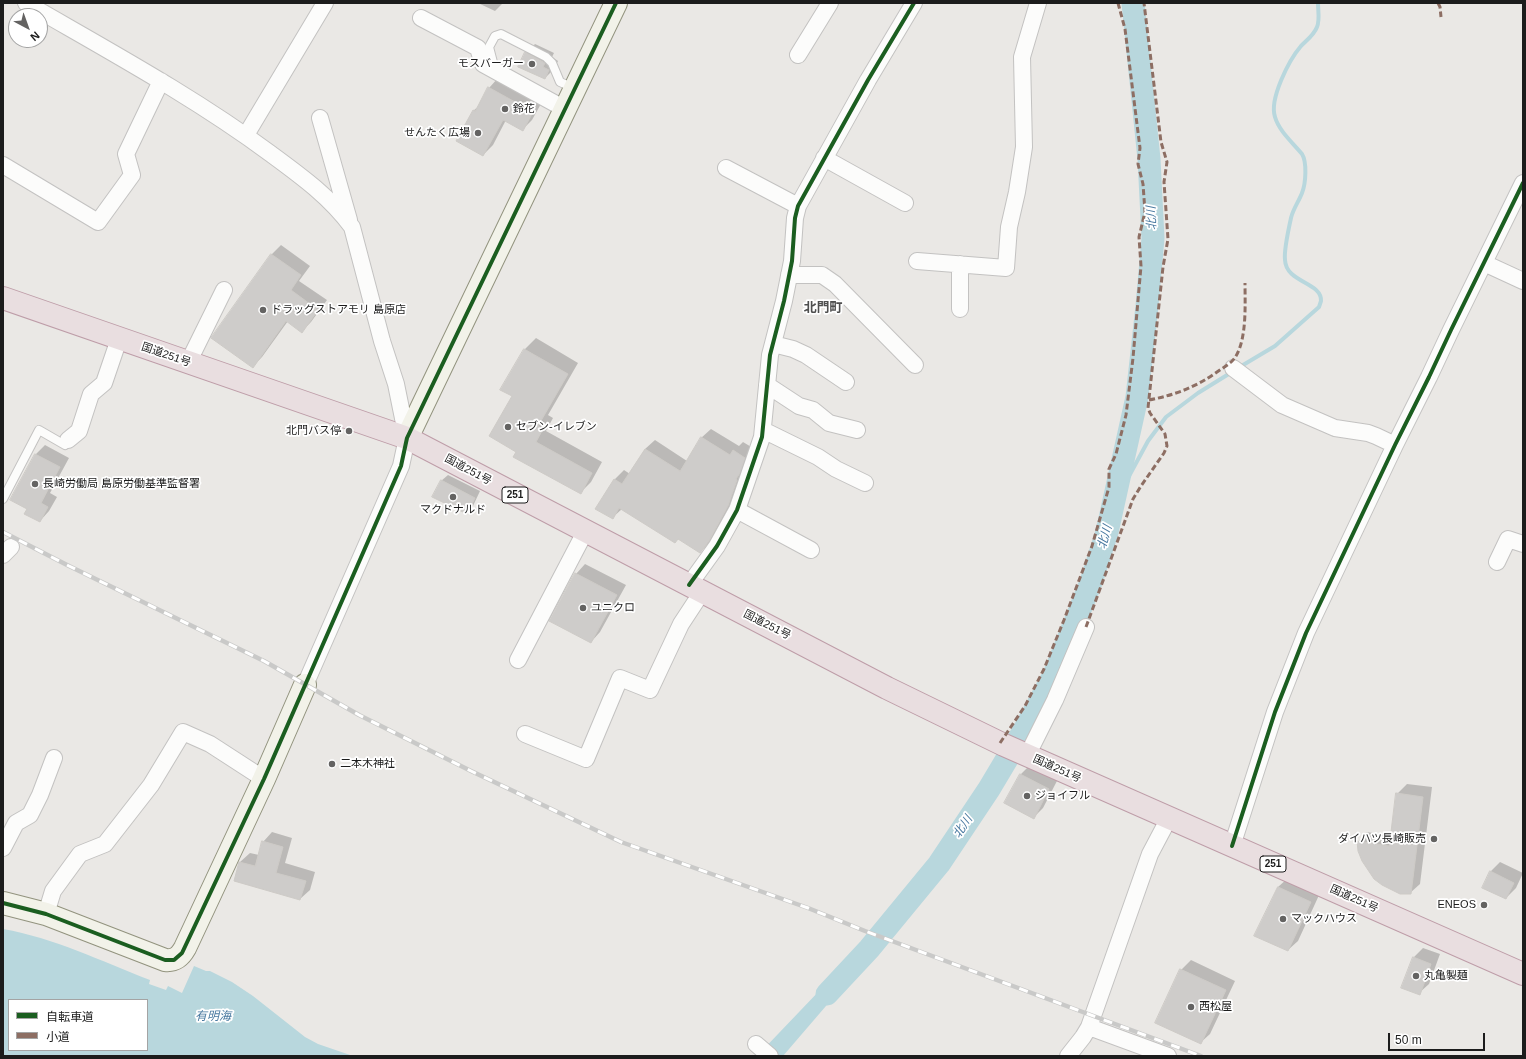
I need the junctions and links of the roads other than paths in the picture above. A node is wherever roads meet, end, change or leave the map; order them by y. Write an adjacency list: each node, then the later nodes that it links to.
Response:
1 (26, 3): 10 (street)
2 (325, 3): 14 (street)
3 (616, 3): 11 (street)
4 (830, 3): 8 (street)
5 (914, 3): 15 (street)
6 (1038, 3): 24 (street)
7 (421, 18): 9 (street)
8 (798, 56)
9 (495, 71): 11 (lane); 12 (street)
10 (161, 81): 14 (street); 16 (street)
11 (575, 89): 12 (street)
12 (565, 109): 39 (street)
13 (320, 118): 21 (street)
14 (246, 135): 21 (street)
15 (824, 158): 19 (street); 20 (street)
16 (3, 165)
17 (726, 168): 20 (street)
18 (1523, 183): 23 (street)
19 (905, 203)
20 (798, 206): 25 (street)
21 (352, 227): 39 (street)
22 (917, 261): 24 (street)
23 (1484, 263): 26 (street); 41 (street)
24 (960, 264): 29 (street)
25 (789, 275): 31 (street); 33 (street)
26 (1523, 281)
27 (224, 290): 32 (street)
28 (3, 298): 30 (highway, 国道251号 / 251)
29 (960, 309)
30 (119, 338): 32 (highway, 国道251号 / 251); 40 (street)
31 (773, 344): 35 (street); 36 (street)
32 (188, 363): 39 (highway, 国道251号 / 251)
33 (915, 365)
34 (1236, 371): 41 (street)
35 (846, 382)
36 (767, 385): 37 (street); 38 (street)
37 (762, 430): 42 (street); 47 (street)
38 (857, 430)
39 (407, 438): 44 (highway, 国道251号 / 251); 50 (street)
40 (68, 440): 43 (lane)
41 (1395, 445): 56 (street)
42 (865, 483)
43 (3, 499)
44 (585, 532): 47 (highway, 国道251号 / 251); 49 (street)
45 (1523, 544): 46 (street)
46 (1497, 562)
47 (696, 588): 51 (street); 52 (highway, 国道251号 / 251)
48 (1086, 627): 52 (street)
49 (518, 660)
50 (305, 684): 54 (street)
51 (525, 734)
52 (1018, 752): 55 (highway, 国道251号 / 251)
53 (54, 758): 57 (street)
54 (264, 778): 59 (street); 59 (street)
55 (1169, 818): 56 (highway, 国道251号 / 251); 61 (street)
56 (1232, 846): 60 (highway, 国道251号 / 251)
57 (3, 848)
58 (3, 903): 59 (street)
59 (46, 914)
60 (1523, 974)
61 (1089, 1027): 64 (street); 65 (street)
62 (756, 1044): 63 (street)
63 (770, 1056)
64 (1068, 1056)
65 (1168, 1056)

